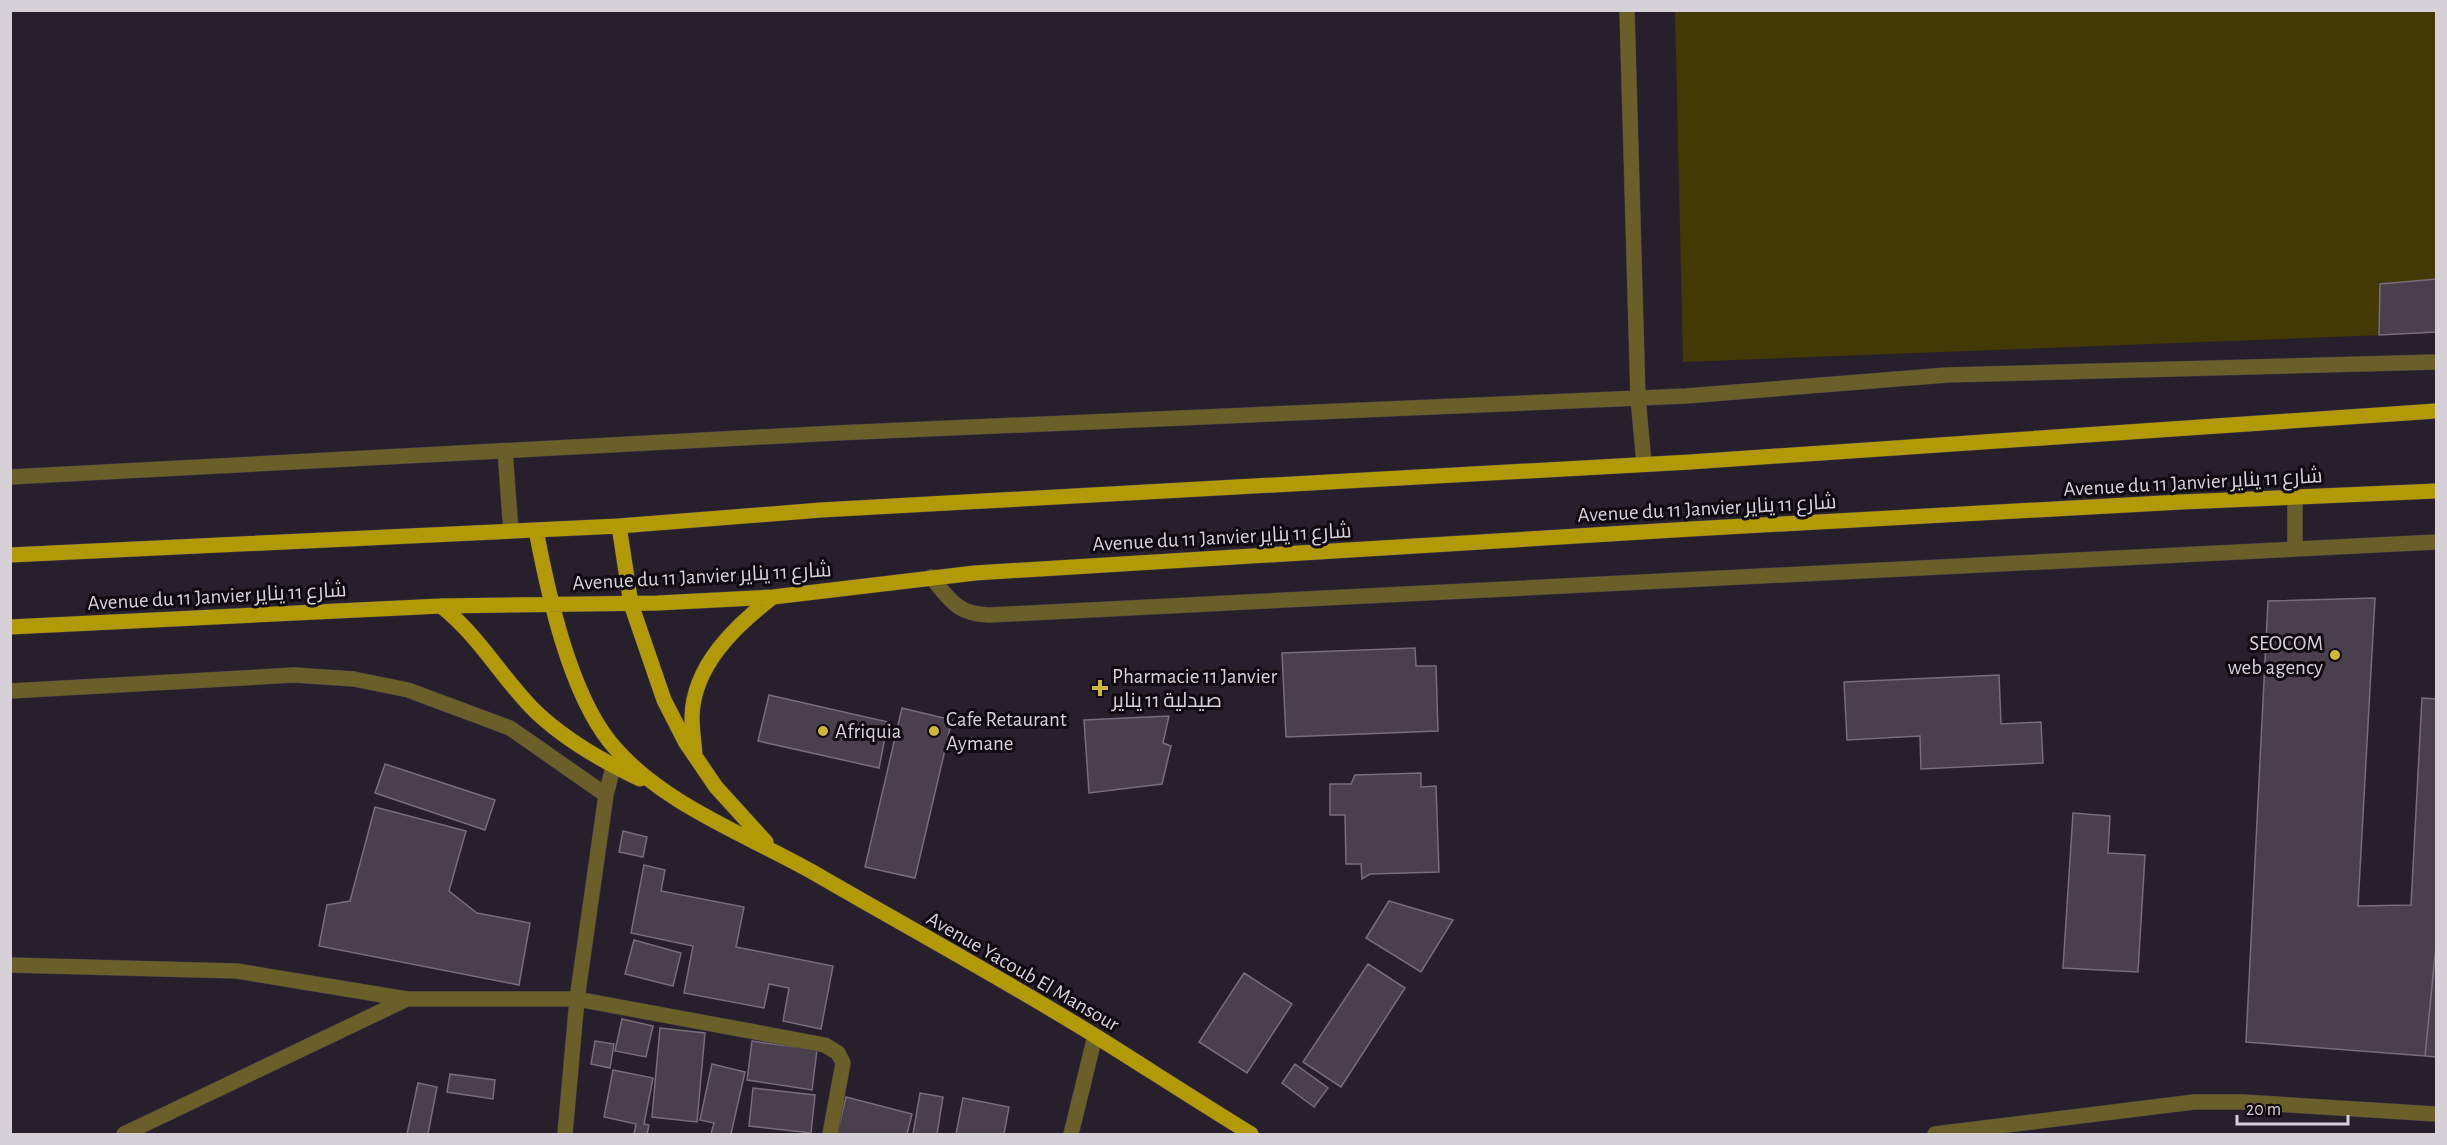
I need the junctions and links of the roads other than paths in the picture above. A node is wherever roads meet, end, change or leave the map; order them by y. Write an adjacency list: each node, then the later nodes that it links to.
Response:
1 (1627, 10): 3 (street)
2 (2436, 362): 3 (street)
3 (1638, 398): 5 (street); 6 (street)
4 (2436, 411): 6 (main road)
5 (505, 451): 7 (street); 12 (street)
6 (1644, 464): 10 (main road)
7 (10, 477)
8 (2436, 491): 9 (main road, Avenue du 11 Janvier شارع 11 يناير)
9 (2295, 498): 14 (street); 16 (main road, Avenue du 11 Janvier شارع 11 يناير)
10 (619, 526): 11 (main road); 18 (main road, Avenue Yacoub El Mansour)
11 (536, 530): 12 (main road); 19 (main road, Avenue Yacoub El Mansour)
12 (511, 531): 15 (main road)
13 (2436, 543): 14 (street)
14 (2295, 548): 16 (street)
15 (10, 555)
16 (931, 577): 17 (main road, Avenue du 11 Janvier شارع 11 يناير)
17 (773, 597): 18 (main road, Avenue du 11 Janvier شارع 11 يناير); 23 (main road)
18 (632, 604): 19 (main road, Avenue du 11 Janvier شارع 11 يناير); 23 (main road, Avenue Yacoub El Mansour)
19 (553, 605): 20 (main road, Avenue du 11 Janvier شارع 11 يناير); 25 (main road, Avenue Yacoub El Mansour)
20 (441, 606): 21 (main road, Avenue du 11 Janvier شارع 11 يناير); 24 (main road)
21 (10, 627)
22 (10, 691): 26 (street)
23 (696, 758): 27 (main road, Avenue Yacoub El Mansour)
24 (613, 767): 25 (main road); 26 (street)
25 (665, 791): 27 (main road, Avenue Yacoub El Mansour)
26 (606, 795): 30 (street)
27 (772, 849): 31 (main road, Avenue Yacoub El Mansour)
28 (10, 965): 29 (street)
29 (407, 999): 30 (street); 33 (street)
30 (577, 999): 34 (street); 35 (street)
31 (1095, 1036): 36 (street); 37 (main road, Avenue Yacoub El Mansour)
32 (2436, 1114): 38 (street)
33 (123, 1134)
34 (565, 1134)
35 (830, 1134)
36 (1071, 1134)
37 (1251, 1134)
38 (1935, 1134)

